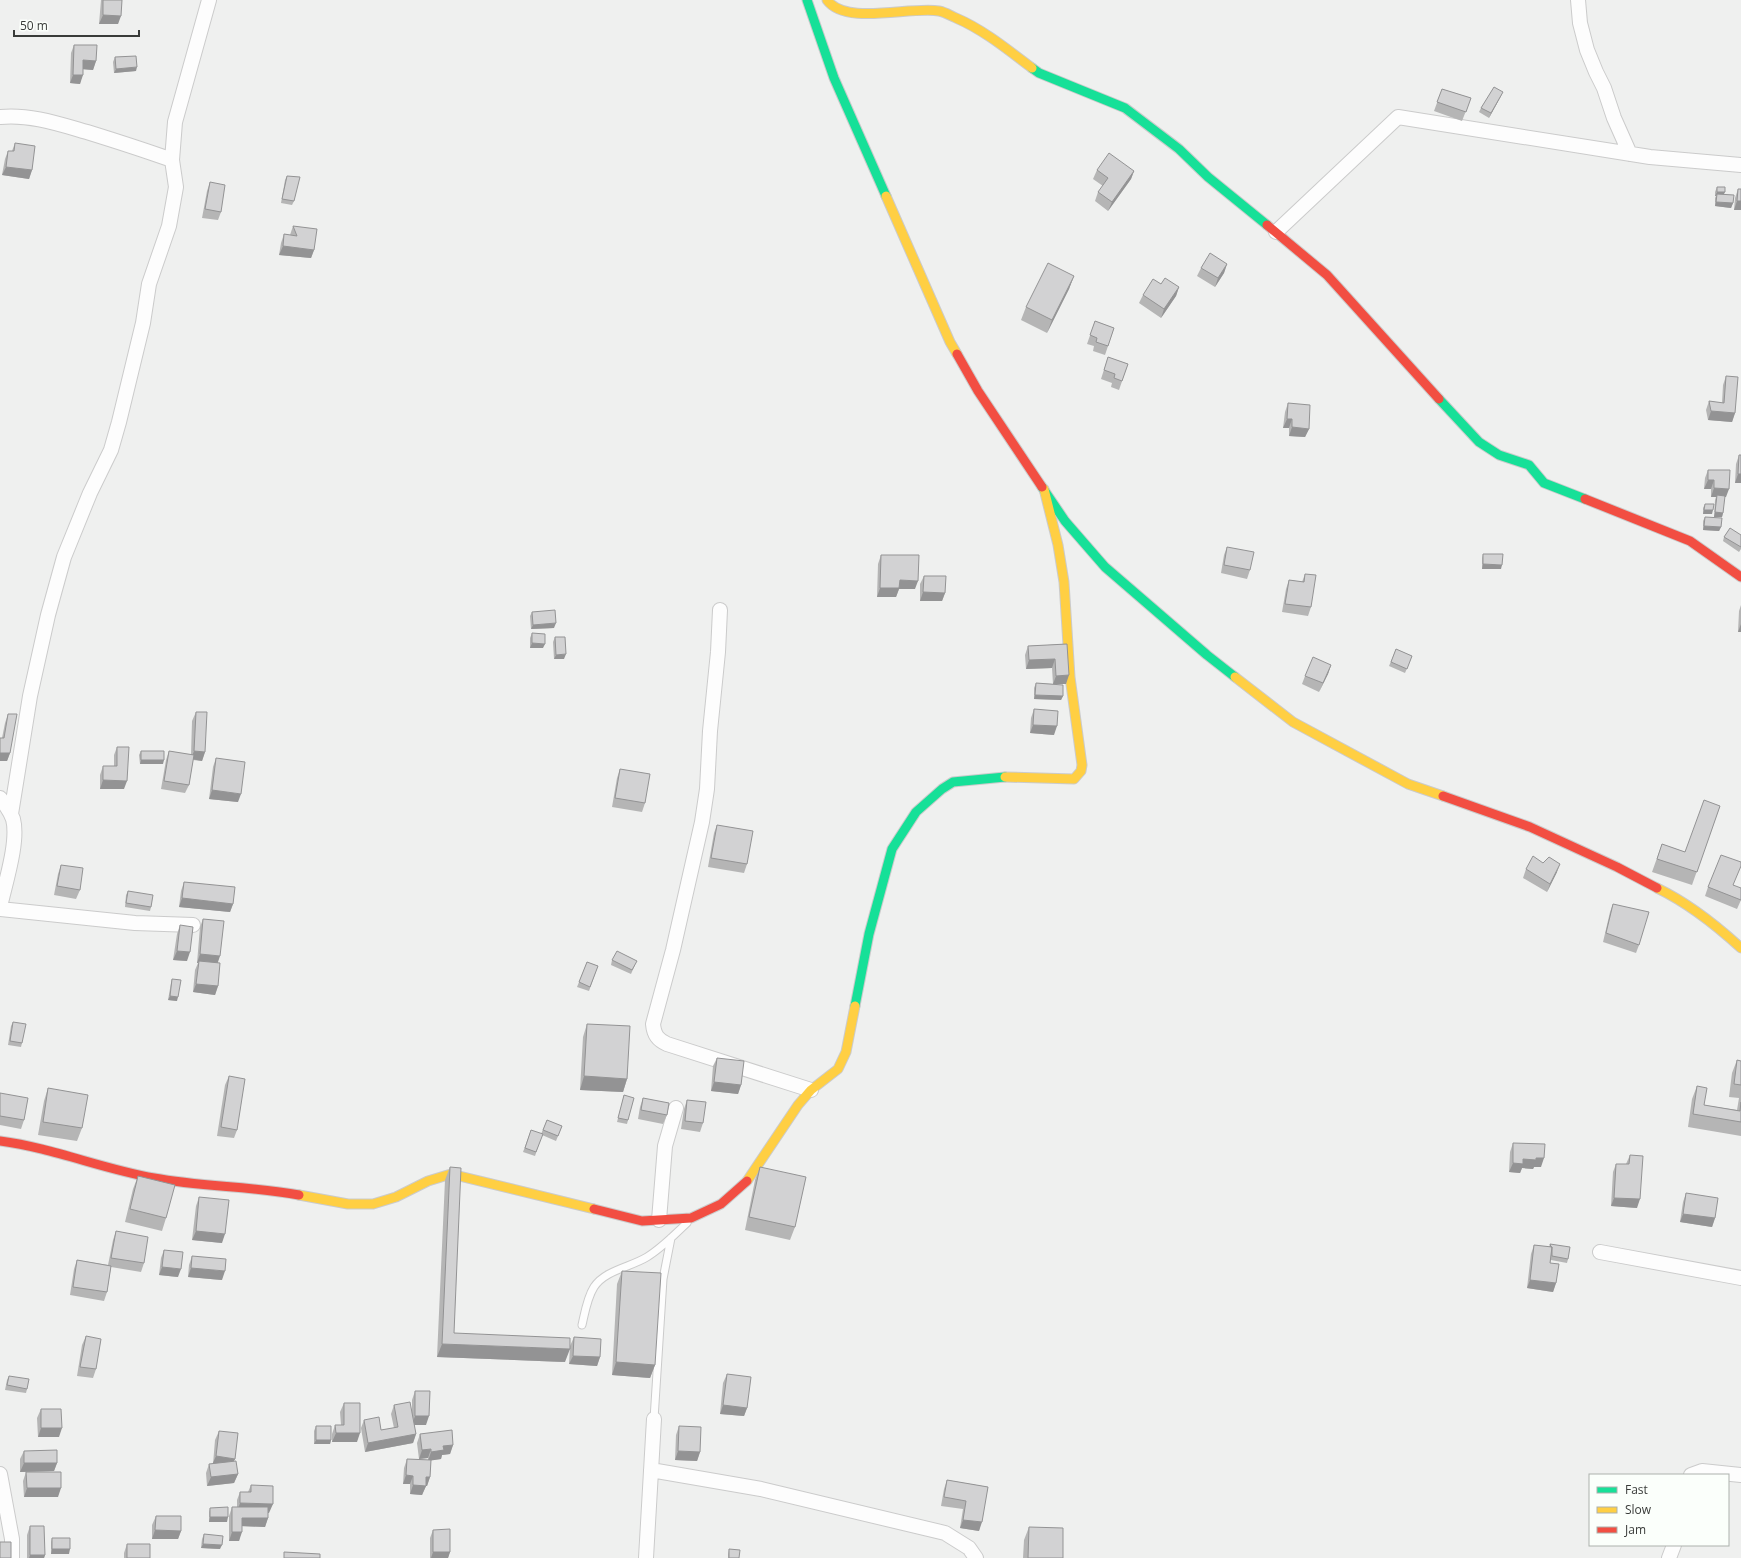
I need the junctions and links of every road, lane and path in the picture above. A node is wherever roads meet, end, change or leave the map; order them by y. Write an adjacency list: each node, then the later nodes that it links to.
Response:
1 (209, 0): 7 (street)
2 (807, 0): 10 (street)
3 (827, 0): 9 (street)
4 (1578, 0): 6 (street)
5 (0, 117): 7 (street)
6 (1630, 154): 8 (street); 9 (street)
7 (172, 160): 14 (street)
8 (1741, 165)
9 (1276, 232): 11 (street)
10 (1044, 489): 17 (street); 18 (street)
11 (1741, 577)
12 (720, 610): 18 (street)
13 (0, 798): 14 (street)
14 (11, 814): 15 (street)
15 (0, 908): 16 (street)
16 (193, 925)
17 (1741, 948)
18 (811, 1090): 21 (street)
19 (676, 1108): 22 (street)
20 (0, 1141): 22 (street)
21 (691, 1218): 22 (street); 23 (lane)
22 (660, 1220)
23 (671, 1238): 26 (lane); 27 (lane)
24 (1600, 1252): 25 (street)
25 (1741, 1278)
26 (582, 1325)
27 (654, 1419): 28 (street)
28 (651, 1470): 36 (street); 37 (street)
29 (0, 1474): 35 (street)
30 (1695, 1474): 31 (street)
31 (1728, 1474)
32 (1729, 1474): 33 (street)
33 (1741, 1475)
34 (1674, 1546): 38 (street)
35 (12, 1558)
36 (646, 1558)
37 (976, 1558)
38 (1669, 1558)

